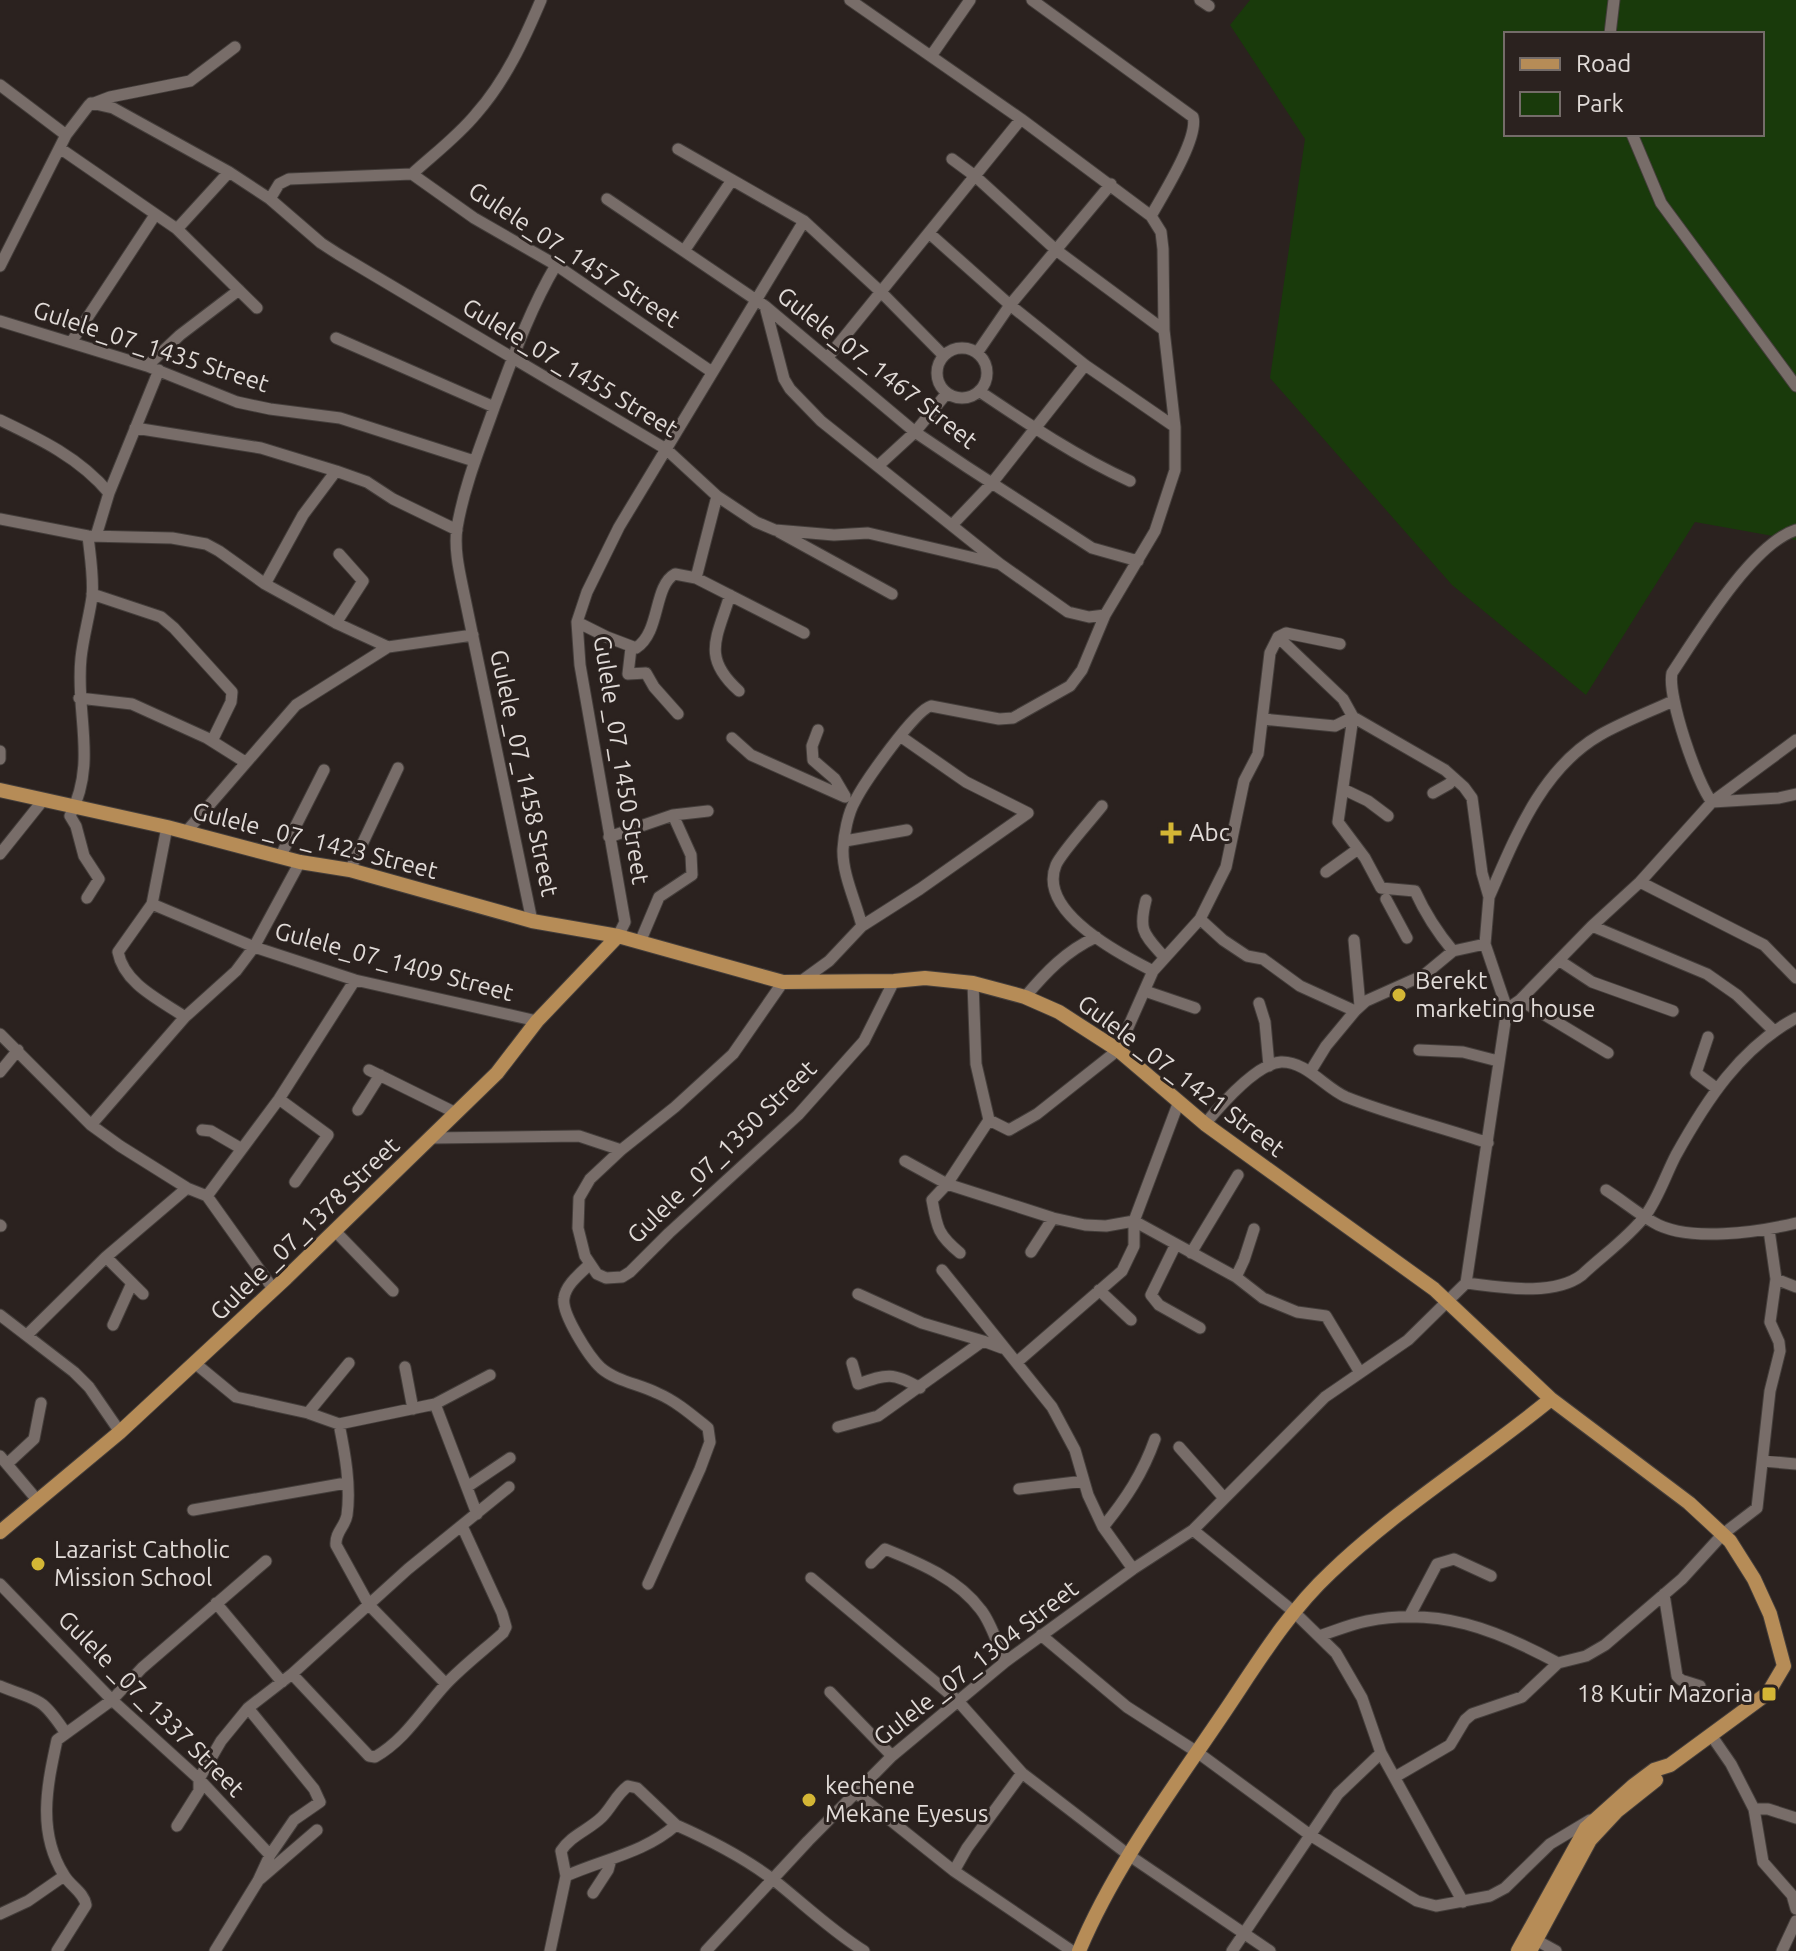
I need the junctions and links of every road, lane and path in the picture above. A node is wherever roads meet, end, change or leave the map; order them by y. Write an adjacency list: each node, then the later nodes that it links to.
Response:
1 (541, 0): 18 (street)
2 (970, 0): 8 (street)
3 (1032, 0): 25 (street)
4 (1614, 0): 6 (street)
5 (857, 2): 8 (street)
6 (1610, 32)
7 (235, 47): 10 (street)
8 (931, 56): 11 (street)
9 (0, 85): 12 (street)
10 (91, 103): 12 (street); 17 (street, Gulele_07_1455 Street)
11 (1021, 119): 19 (street); 21 (street)
12 (66, 135): 14 (street)
13 (1633, 136): 49 (street)
14 (61, 149): 24 (street); 32 (street)
15 (678, 149): 20 (street)
16 (952, 159): 19 (street)
17 (229, 172): 22 (street, Gulele_07_1455 Street); 27 (street)
18 (412, 174): 22 (street); 31 (street, Gulele_07_1457 Street)
19 (975, 176): 28 (street); 29 (street)
20 (732, 180): 26 (street); 30 (street)
21 (1111, 184): 25 (street); 29 (street)
22 (270, 199): 45 (street, Gulele_07_1455 Street)
23 (607, 199): 30 (street, Gulele_07_1467 Street)
24 (155, 215): 27 (street); 41 (street)
25 (1151, 216): 39 (street)
26 (804, 221): 34 (street); 35 (street, Gulele _07_1450 Street)
27 (177, 229): 33 (street)
28 (929, 233): 34 (street); 36 (street)
29 (1056, 250): 36 (street); 39 (street)
30 (684, 251): 35 (street, Gulele_07_1467 Street)
31 (556, 265): 45 (street, Gulele _07_1458 Street); 48 (street, Gulele_07_1457 Street)
32 (0, 266)
33 (239, 290): 37 (street); 47 (street)
34 (882, 293): 43 (street); 44 (street)
35 (760, 303): 44 (street, Gulele_07_1467 Street); 48 (street, Gulele _07_1450 Street); 60 (street)
36 (1010, 305): 42 (street); 46 (street)
37 (257, 308)
38 (0, 321): 41 (street, Gulele_07_1435 Street)
39 (1164, 330): 54 (street)
40 (336, 338): 52 (street)
41 (72, 341): 47 (street, Gulele_07_1435 Street)
42 (977, 353): 43 (street); 50 (street)
43 (943, 355): 51 (street)
44 (828, 357): 57 (street, Gulele_07_1467 Street)
45 (512, 358): 52 (street, Gulele _07_1458 Street); 58 (street, Gulele_07_1455 Street)
46 (1085, 365): 54 (street); 56 (street)
47 (153, 368): 55 (street); 59 (street, Gulele_07_1435 Street)
48 (712, 372): 58 (street, Gulele _07_1450 Street)
49 (1796, 386)
50 (979, 391): 51 (street); 56 (street)
51 (947, 393): 57 (street)
52 (494, 407): 59 (street, Gulele _07_1458 Street)
53 (0, 420): 64 (street)
54 (1175, 427): 73 (street)
55 (135, 428): 61 (street); 64 (street)
56 (1035, 429): 62 (street); 63 (street)
57 (915, 432): 60 (street); 63 (street, Gulele_07_1467 Street)
58 (666, 449): 65 (street, Gulele_07_1455 Street); 81 (street, Gulele _07_1450 Street)
59 (474, 461): 68 (street, Gulele _07_1458 Street)
60 (878, 466): 67 (street)
61 (336, 471): 68 (street); 76 (street)
62 (1130, 481)
63 (992, 483): 67 (street); 73 (street, Gulele_07_1467 Street)
64 (109, 493): 71 (street)
65 (717, 496): 69 (street, Gulele_07_1455 Street); 75 (street)
66 (0, 519): 71 (street)
67 (953, 524): 74 (street)
68 (457, 530): 84 (street, Gulele _07_1458 Street)
69 (775, 530): 74 (street, Gulele_07_1455 Street); 78 (street)
70 (1796, 530): 91 (street)
71 (92, 536): 76 (street); 77 (street)
72 (339, 554): 82 (street)
73 (1138, 561): 80 (street)
74 (1000, 564): 80 (street)
75 (696, 578): 79 (street); 88 (street)
76 (265, 584): 82 (street)
77 (92, 594): 90 (street); 99 (street)
78 (892, 594)
79 (730, 595): 83 (street); 89 (street)
80 (1105, 615): 96 (street)
81 (577, 622): 88 (street); 121 (street, Gulele _07_1450 Street)
82 (336, 623): 87 (street)
83 (804, 633)
84 (473, 635): 87 (street); 136 (street, Gulele _07_1458 Street)
85 (1278, 637): 86 (street); 93 (street); 94 (street)
86 (1340, 644)
87 (388, 647): 102 (street)
88 (631, 648): 92 (street)
89 (739, 691)
90 (79, 698): 99 (street); 114 (street)
91 (1673, 701): 112 (street); 130 (street)
92 (678, 714)
93 (1353, 717): 94 (street); 105 (street); 106 (street)
94 (1263, 719): 135 (street)
95 (818, 730): 111 (street)
96 (900, 736): 111 (street); 137 (street)
97 (732, 738): 111 (street)
98 (1796, 740): 112 (street)
99 (212, 741): 102 (street)
100 (0, 751): 101 (street)
101 (0, 759)
102 (245, 762): 120 (street)
103 (398, 768): 127 (street)
104 (324, 770): 125 (street)
105 (1454, 778): 108 (street); 130 (street)
106 (1343, 789): 117 (street); 123 (street)
107 (0, 790): 110 (main road, Gulele _07_1423 Street)
108 (1433, 793)
109 (1796, 794): 112 (street)
110 (44, 799): 114 (main road, Gulele _07_1423 Street); 124 (street)
111 (850, 799): 122 (street)
112 (1712, 802): 129 (street)
113 (1102, 806): 140 (street)
114 (74, 807): 118 (main road, Gulele _07_1423 Street); 131 (street)
115 (708, 811): 116 (street)
116 (673, 815): 121 (street); 143 (street)
117 (1388, 816)
118 (167, 827): 120 (main road, Gulele _07_1423 Street); 134 (street)
119 (907, 830): 122 (street)
120 (186, 832): 125 (main road, Gulele _07_1423 Street)
121 (609, 837): 139 (street, Gulele _07_1450 Street)
122 (845, 841): 137 (street)
123 (1358, 849): 128 (street); 132 (street)
124 (0, 854)
125 (280, 857): 126 (main road, Gulele _07_1423 Street)
126 (300, 862): 127 (main road, Gulele _07_1423 Street); 145 (street)
127 (350, 870): 136 (main road, Gulele _07_1423 Street)
128 (1326, 872)
129 (1640, 882): 138 (street); 150 (street)
130 (1489, 897): 144 (street)
131 (87, 898)
132 (1387, 898): 141 (street); 146 (street)
133 (1146, 900): 147 (street)
134 (152, 904): 145 (street, Gulele_07_1409 Street); 164 (street)
135 (1200, 919): 147 (street); 161 (street)
136 (532, 921): 139 (main road, Gulele _07_1423 Street)
137 (862, 926): 154 (street)
138 (1592, 926): 148 (street); 167 (street)
139 (618, 936): 143 (main road, Gulele _07_1421 Street); 166 (main road, Gulele _07_1378 Street)
140 (1096, 937): 149 (street); 157 (street)
141 (1407, 938)
142 (1354, 940): 161 (street)
143 (640, 942): 153 (main road, Gulele _07_1421 Street)
144 (1485, 944): 146 (street); 162 (street)
145 (254, 947): 151 (street, Gulele_07_1409 Street); 164 (street)
146 (1453, 951): 161 (street)
147 (1164, 957): 149 (street)
148 (1560, 961): 158 (street); 163 (street)
149 (1153, 971): 156 (street)
150 (1796, 978)
151 (355, 980): 166 (street, Gulele_07_1409 Street); 179 (street)
152 (894, 981): 154 (main road, Gulele _07_1421 Street); 155 (main road, Gulele _07_1421 Street); 210 (street, Gulele _07_1350 Street)
153 (783, 982): 154 (main road, Gulele _07_1421 Street); 190 (street)
154 (799, 983)
155 (973, 983): 157 (main road, Gulele _07_1421 Street); 183 (street)
156 (1145, 991): 160 (street); 171 (street)
157 (1025, 997): 171 (main road, Gulele _07_1421 Street)
158 (1520, 1000): 162 (street); 173 (street)
159 (1259, 1003): 175 (street)
160 (1195, 1008)
161 (1358, 1008): 177 (street)
162 (1507, 1009): 174 (street)
163 (1673, 1011)
164 (185, 1017): 185 (street)
165 (1796, 1018): 167 (street)
166 (537, 1021): 182 (main road, Gulele _07_1378 Street)
167 (1773, 1030): 178 (street)
168 (0, 1034): 170 (street)
169 (1708, 1037): 178 (street)
170 (18, 1050): 176 (street); 185 (street)
171 (1118, 1050): 180 (main road, Gulele _07_1421 Street); 183 (street)
172 (1419, 1050): 174 (street)
173 (1608, 1053)
174 (1498, 1061): 188 (street)
175 (1269, 1066): 177 (street); 184 (street)
176 (0, 1072)
177 (1310, 1072): 188 (street)
178 (1716, 1088): 198 (street)
179 (279, 1099): 189 (street); 193 (street)
180 (1178, 1104): 184 (main road, Gulele _07_1421 Street); 200 (street)
181 (358, 1110): 182 (street)
182 (456, 1113): 187 (main road, Gulele _07_1378 Street)
183 (989, 1120): 194 (street)
184 (1205, 1124): 222 (main road, Gulele _07_1421 Street)
185 (91, 1125): 195 (street)
186 (202, 1130): 189 (street)
187 (431, 1138): 190 (street); 204 (main road, Gulele _07_1378 Street)
188 (1488, 1143): 215 (street)
189 (242, 1149): 197 (street)
190 (621, 1150): 210 (street)
191 (905, 1161): 194 (street)
192 (1238, 1175): 208 (street)
193 (295, 1182)
194 (947, 1184): 199 (street); 207 (street)
195 (187, 1188): 197 (street); 209 (street)
196 (1606, 1190): 198 (street)
197 (207, 1196): 217 (street)
198 (1645, 1215): 203 (street); 215 (street)
199 (1053, 1218): 200 (street); 206 (street)
200 (1134, 1221): 205 (street); 218 (street)
201 (1796, 1223): 203 (street)
202 (1254, 1229): 212 (street)
203 (1769, 1230): 213 (street)
204 (335, 1231): 217 (main road, Gulele _07_1378 Street); 219 (street)
205 (1175, 1246): 208 (street); 226 (street)
206 (1031, 1252)
207 (960, 1253)
208 (1191, 1253): 212 (street)
209 (106, 1257): 214 (street); 228 (street)
210 (590, 1264): 273 (street)
211 (942, 1270): 230 (street)
212 (1236, 1277): 236 (street)
213 (1776, 1279): 216 (street); 251 (street)
214 (132, 1283): 220 (street); 225 (street)
215 (1466, 1283): 222 (street, Gulele _07_1304 Street)
216 (1796, 1287)
217 (274, 1290): 234 (main road, Gulele _07_1378 Street)
218 (1099, 1290): 224 (street); 231 (street)
219 (393, 1291)
220 (143, 1294)
221 (858, 1294): 229 (street)
222 (1447, 1303): 236 (street, Gulele _07_1304 Street); 239 (main road, Gulele _07_1421 Street)
223 (5, 1319): 227 (street); 228 (street)
224 (1131, 1320)
225 (113, 1325)
226 (1200, 1328)
227 (0, 1332)
228 (27, 1335): 246 (street)
229 (983, 1341): 230 (street); 238 (street)
230 (1003, 1349): 231 (street)
231 (1017, 1362): 253 (street)
232 (349, 1363): 243 (street)
233 (852, 1363): 238 (street)
234 (196, 1364): 243 (street); 246 (main road, Gulele _07_1378 Street)
235 (405, 1367): 242 (street)
236 (1359, 1371): 258 (street, Gulele _07_1304 Street)
237 (490, 1375): 241 (street)
238 (920, 1388): 245 (street)
239 (1551, 1399): 266 (main road, Gulele _07_1421 Street); 277 (main road)
240 (41, 1403): 250 (street)
241 (435, 1404): 242 (street); 255 (street)
242 (413, 1409): 244 (street)
243 (308, 1413): 244 (street)
244 (339, 1424): 254 (street)
245 (838, 1427)
246 (120, 1432): 259 (main road, Gulele _07_1378 Street)
247 (1155, 1439): 263 (street)
248 (1179, 1447): 258 (street)
249 (510, 1458): 255 (street)
250 (4, 1460): 259 (street)
251 (1763, 1461): 252 (street); 266 (street)
252 (1796, 1464)
253 (1084, 1481): 257 (street); 263 (street)
254 (346, 1483): 260 (street); 276 (street)
255 (467, 1487): 261 (street)
256 (509, 1487): 261 (street)
257 (1019, 1489)
258 (1224, 1498): 264 (street, Gulele _07_1304 Street)
259 (38, 1501): 265 (main road, Gulele _07_1378 Street)
260 (193, 1510)
261 (477, 1514): 262 (street)
262 (462, 1526): 276 (street); 285 (street)
263 (1103, 1527): 269 (street)
264 (1193, 1530): 269 (street, Gulele _07_1304 Street); 277 (street)
265 (0, 1532)
266 (1723, 1534): 274 (street); 283 (main road, Gulele _07_1421 Street)
267 (266, 1561): 275 (street)
268 (871, 1563): 281 (street)
269 (1133, 1569): 279 (street, Gulele _07_1304 Street)
270 (1491, 1576): 278 (street)
271 (811, 1578): 290 (street)
272 (0, 1584): 289 (street, Gulele _07_1337 Street)
273 (648, 1584)
274 (1664, 1594): 282 (street); 287 (street)
275 (216, 1603): 284 (street); 289 (street)
276 (369, 1605): 284 (street); 285 (street)
277 (1293, 1611): 280 (street); 294 (main road)
278 (1409, 1617): 280 (street); 282 (street)
279 (1041, 1635): 281 (street, Gulele _07_1304 Street); 294 (street)
280 (1319, 1636): 295 (street)
281 (1005, 1662): 290 (street, Gulele _07_1304 Street)
282 (1558, 1663): 299 (street)
283 (1790, 1667): 293 (main road)
284 (287, 1678): 285 (street); 291 (street)
285 (446, 1684)
286 (0, 1686): 292 (street)
287 (1700, 1686)
288 (830, 1692): 296 (street)
289 (112, 1700): 292 (street); 300 (street, Gulele _07_1337 Street)
290 (958, 1701): 296 (street, Gulele _07_1304 Street); 298 (street)
291 (248, 1708): 300 (street); 309 (street)
292 (65, 1732): 313 (street)
293 (1711, 1735): 297 (main road); 302 (street)
294 (1197, 1752): 308 (street); 310 (main road)
295 (1381, 1753): 299 (street); 308 (street)
296 (892, 1756): 301 (street, Gulele _07_1304 Street)
297 (1670, 1765): 303 (main road); 323 (main road)
298 (1022, 1773): 310 (street); 312 (street)
299 (1395, 1777): 318 (street)
300 (199, 1779): 306 (street); 309 (street, Gulele _07_1337 Street)
301 (855, 1792): 312 (street); 315 (street, Gulele _07_1304 Street)
302 (1754, 1809): 304 (street); 319 (street)
303 (1598, 1816): 318 (street); 333 (main road)
304 (1796, 1818)
305 (676, 1825): 311 (street); 314 (street); 315 (street)
306 (177, 1826)
307 (317, 1830): 316 (street)
308 (1310, 1835): 318 (street); 322 (street)
309 (270, 1855): 316 (street)
310 (1130, 1856): 322 (street); 330 (main road)
311 (611, 1859): 314 (street); 317 (street)
312 (954, 1871): 329 (street)
313 (64, 1876): 320 (street); 324 (street)
314 (566, 1876): 326 (street)
315 (772, 1879): 327 (street, Gulele _07_1304 Street); 328 (street)
316 (258, 1881): 325 (street)
317 (593, 1893)
318 (1463, 1902)
319 (1796, 1909)
320 (0, 1914)
321 (1796, 1921): 335 (street)
322 (1243, 1934): 331 (street); 332 (street)
323 (1533, 1946): 334 (street)
324 (57, 1951)
325 (215, 1951)
326 (550, 1951)
327 (706, 1951)
328 (864, 1951)
329 (1072, 1951)
330 (1079, 1951)
331 (1232, 1951)
332 (1270, 1951)
333 (1518, 1951)
334 (1556, 1951)
335 (1782, 1951)

